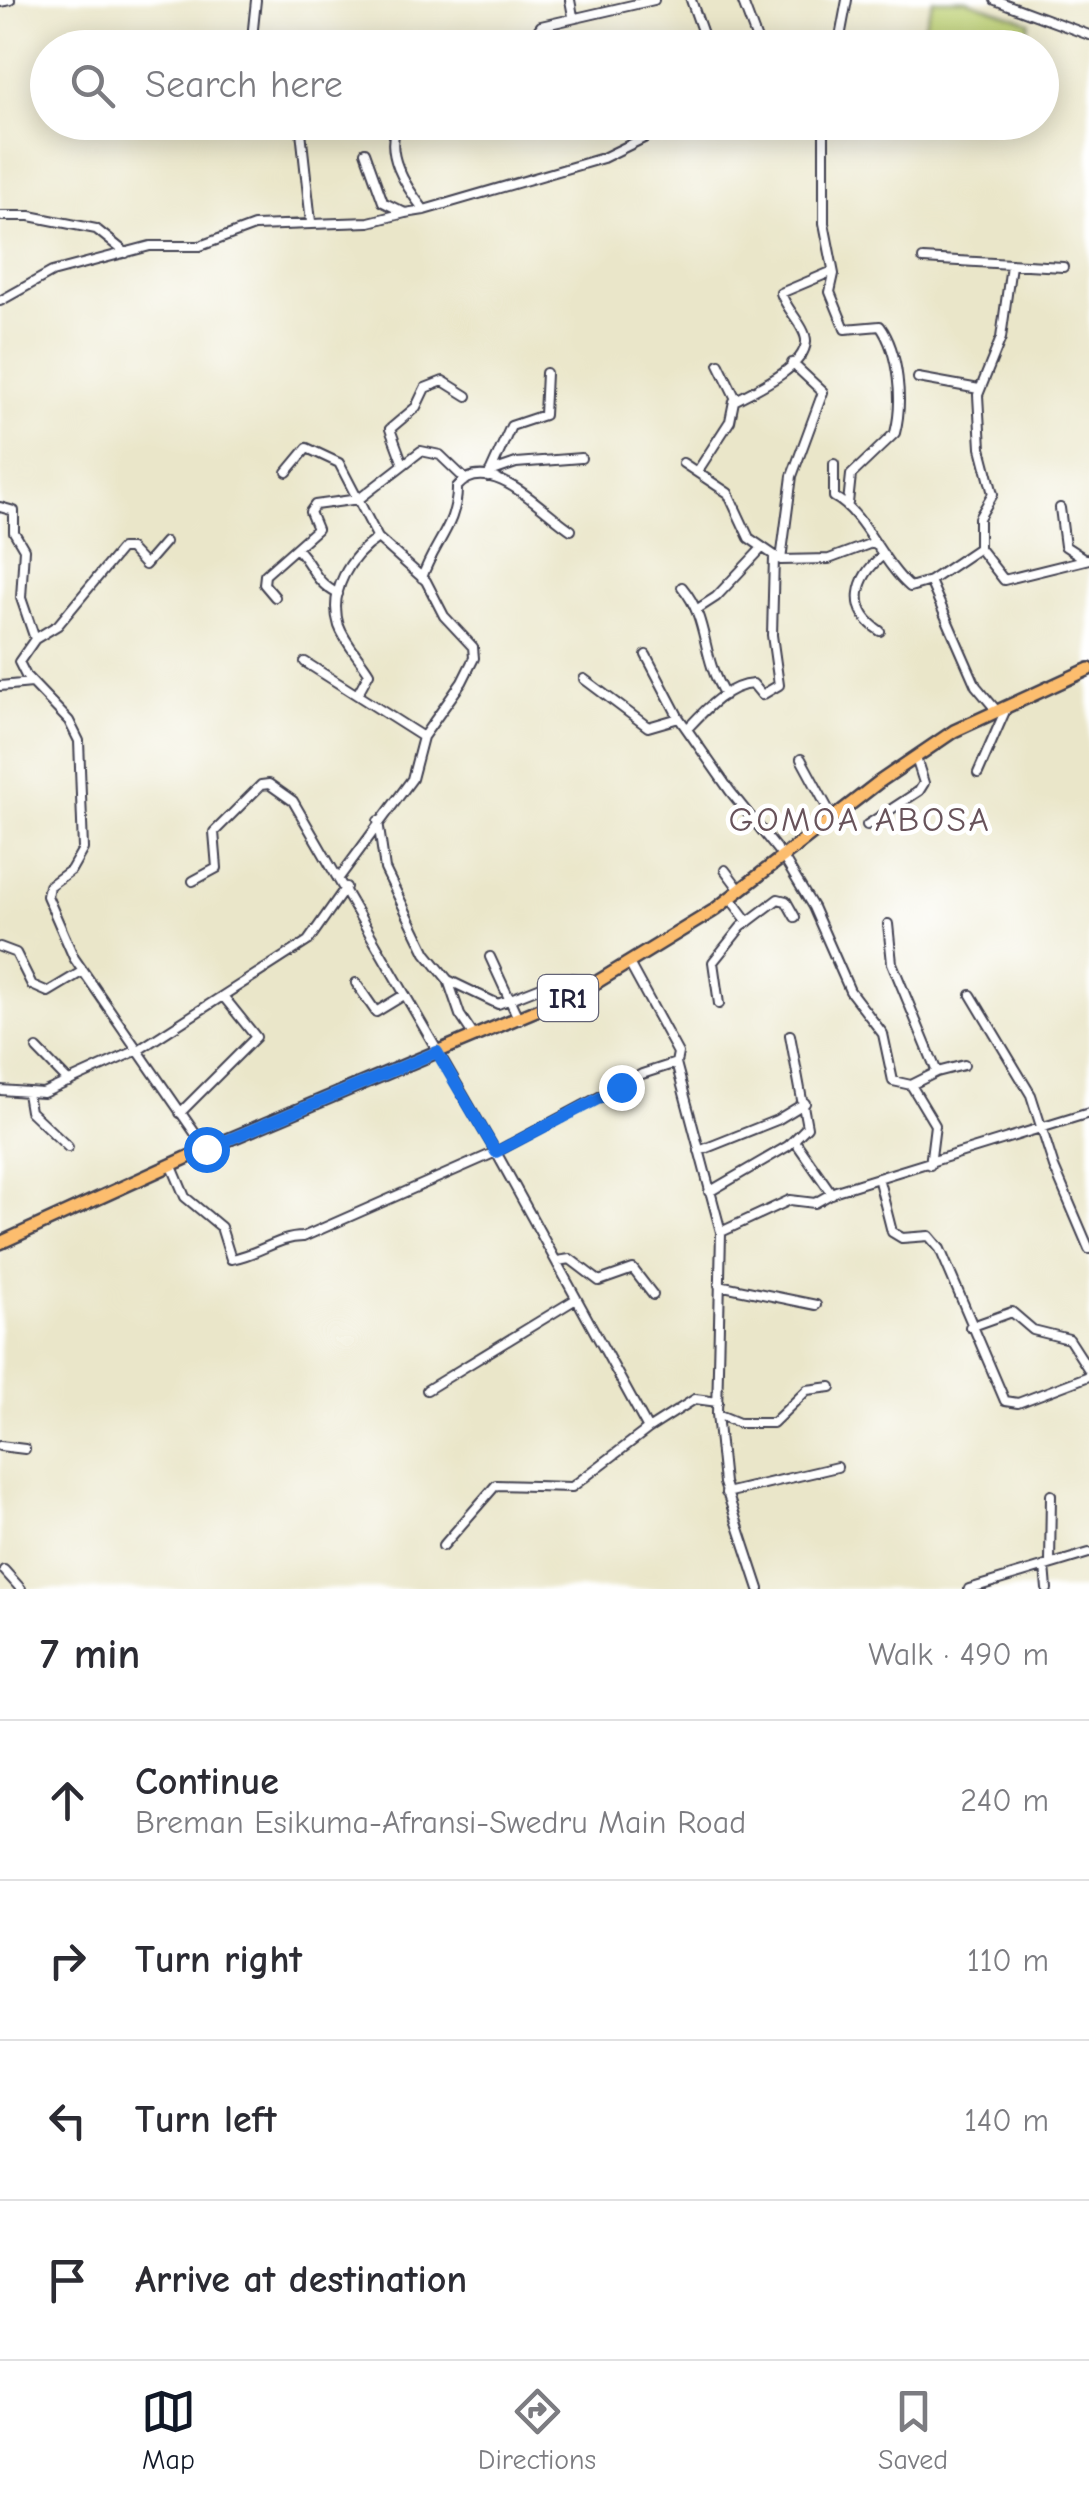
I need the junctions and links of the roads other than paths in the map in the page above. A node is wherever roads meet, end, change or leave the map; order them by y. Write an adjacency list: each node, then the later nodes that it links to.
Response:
1 (10, 0): 9 (street)
2 (256, 0): 11 (street)
3 (570, 0): 10 (street)
4 (654, 0): 10 (street)
5 (690, 0): 13 (street)
6 (742, 0): 14 (street)
7 (847, 0): 15 (street)
8 (995, 0): 16 (street)
9 (0, 2)
10 (574, 16): 12 (street)
11 (253, 30)
12 (538, 30)
13 (701, 30)
14 (752, 30)
15 (841, 30)
16 (1089, 35)
17 (302, 140): 25 (street)
18 (393, 140): 22 (street)
19 (637, 140): 22 (street)
20 (824, 140): 30 (street)
21 (365, 152): 23 (street)
22 (424, 210): 23 (street)
23 (406, 212): 25 (street)
24 (0, 216): 26 (street)
25 (311, 222): 26 (street)
26 (126, 253): 31 (street)
27 (923, 258): 28 (street)
28 (1011, 265): 29 (street); 36 (street)
29 (1063, 267)
30 (833, 270): 32 (street); 48 (street)
31 (0, 301)
32 (792, 363): 38 (street); 59 (street)
33 (719, 364): 38 (street)
34 (546, 374): 45 (street)
35 (918, 378): 36 (street)
36 (979, 389): 57 (street)
37 (467, 396): 41 (street)
38 (736, 399): 44 (street)
39 (580, 458): 45 (street)
40 (683, 463): 44 (street)
41 (403, 464): 46 (street); 47 (street)
42 (834, 464): 48 (street)
43 (287, 472): 47 (street)
44 (697, 472): 56 (street)
45 (489, 474): 46 (street); 51 (street)
46 (466, 480): 61 (street)
47 (359, 499): 52 (street); 55 (street)
48 (848, 503): 54 (street)
49 (0, 506): 68 (street)
50 (1060, 508): 60 (street)
51 (571, 530)
52 (378, 538): 61 (street); 64 (street)
53 (165, 542): 68 (street)
54 (872, 543): 58 (street); 59 (street)
55 (296, 548): 64 (street); 65 (street)
56 (762, 548): 59 (street); 66 (street)
57 (979, 548): 60 (street); 62 (street)
58 (882, 556): 62 (street); 67 (street)
59 (778, 558): 75 (street)
60 (1087, 559)
61 (422, 578): 80 (street)
62 (930, 581): 77 (street)
63 (682, 587): 66 (street)
64 (338, 594): 76 (street)
65 (276, 598)
66 (699, 608): 75 (street)
67 (880, 632)
68 (36, 639): 73 (street)
69 (646, 655): 78 (street)
70 (305, 662): 76 (street)
71 (1089, 669): 77 (main road, IR1)
72 (584, 679): 78 (street)
73 (32, 682): 74 (street); 99 (street)
74 (0, 686)
75 (726, 695): 79 (street)
76 (357, 696): 80 (street)
77 (1002, 709): 81 (main road, IR1); 83 (street)
78 (679, 718): 79 (street)
79 (687, 729): 87 (street)
80 (424, 737): 85 (street)
81 (916, 758): 84 (main road, IR1); 86 (street)
82 (801, 759): 84 (street)
83 (978, 773)
84 (832, 818): 87 (main road, IR1)
85 (378, 821): 89 (street); 100 (street)
86 (868, 825)
87 (783, 856): 92 (main road, IR1); 118 (street)
88 (725, 870): 92 (street)
89 (339, 878): 90 (street); 91 (street)
90 (193, 881)
91 (346, 887): 103 (street); 104 (street)
92 (735, 894): 94 (street); 98 (main road, IR1)
93 (795, 917): 94 (street)
94 (748, 922): 107 (street)
95 (888, 924): 116 (street)
96 (0, 947): 99 (street)
97 (490, 957): 106 (street)
98 (630, 965): 102 (main road, IR1); 114 (street)
99 (82, 971): 112 (street)
100 (448, 980): 106 (street); 109 (street)
101 (356, 983): 103 (street)
102 (584, 990): 106 (street); 108 (main road, IR1)
103 (404, 995): 113 (street)
104 (223, 996): 112 (street); 122 (street)
105 (971, 996): 124 (street)
106 (510, 1001): 108 (street)
107 (719, 1004)
108 (519, 1020): 109 (main road, IR1)
109 (474, 1036): 113 (main road, IR1)
110 (790, 1036): 121 (street)
111 (37, 1049): 117 (street)
112 (140, 1050): 117 (street); 122 (street)
113 (437, 1052): 127 (main road, IR1); 129 (street)
114 (676, 1062): 128 (street); 129 (street)
115 (964, 1065): 116 (street)
116 (937, 1072): 118 (street)
117 (69, 1082): 120 (street)
118 (910, 1085): 131 (street)
119 (0, 1090): 120 (street)
120 (26, 1093): 126 (street)
121 (805, 1103): 125 (street); 128 (street)
122 (180, 1112): 127 (street)
123 (1089, 1113): 124 (street)
124 (1043, 1128): 131 (street); 136 (street)
125 (795, 1141): 133 (street); 134 (street)
126 (68, 1147)
127 (206, 1149): 130 (main road, IR1)
128 (699, 1151): 133 (street)
129 (496, 1152): 130 (street); 139 (street)
130 (171, 1164): 137 (main road, IR1)
131 (930, 1165): 132 (street)
132 (880, 1181): 134 (street); 144 (street)
133 (709, 1192): 135 (street)
134 (832, 1194): 135 (street)
135 (721, 1232): 140 (street)
136 (1086, 1236): 138 (street)
137 (0, 1243)
138 (1089, 1248)
139 (557, 1261): 141 (street); 142 (street)
140 (718, 1285): 143 (street); 148 (street)
141 (653, 1295)
142 (576, 1299): 147 (street); 150 (street)
143 (816, 1305)
144 (970, 1327): 145 (street); 145 (street)
145 (1089, 1373)
146 (830, 1387): 149 (street)
147 (427, 1390)
148 (718, 1402): 149 (street); 150 (street)
149 (717, 1414): 154 (street)
150 (648, 1430): 156 (street)
151 (0, 1446): 152 (street)
152 (25, 1449)
153 (837, 1467): 154 (street)
154 (726, 1493): 161 (street)
155 (1050, 1495): 158 (street)
156 (443, 1546)
157 (1089, 1553): 158 (street)
158 (1048, 1564): 162 (street); 163 (street)
159 (4, 1570): 160 (street)
160 (22, 1589)
161 (759, 1589)
162 (969, 1589)
163 (1047, 1589)

